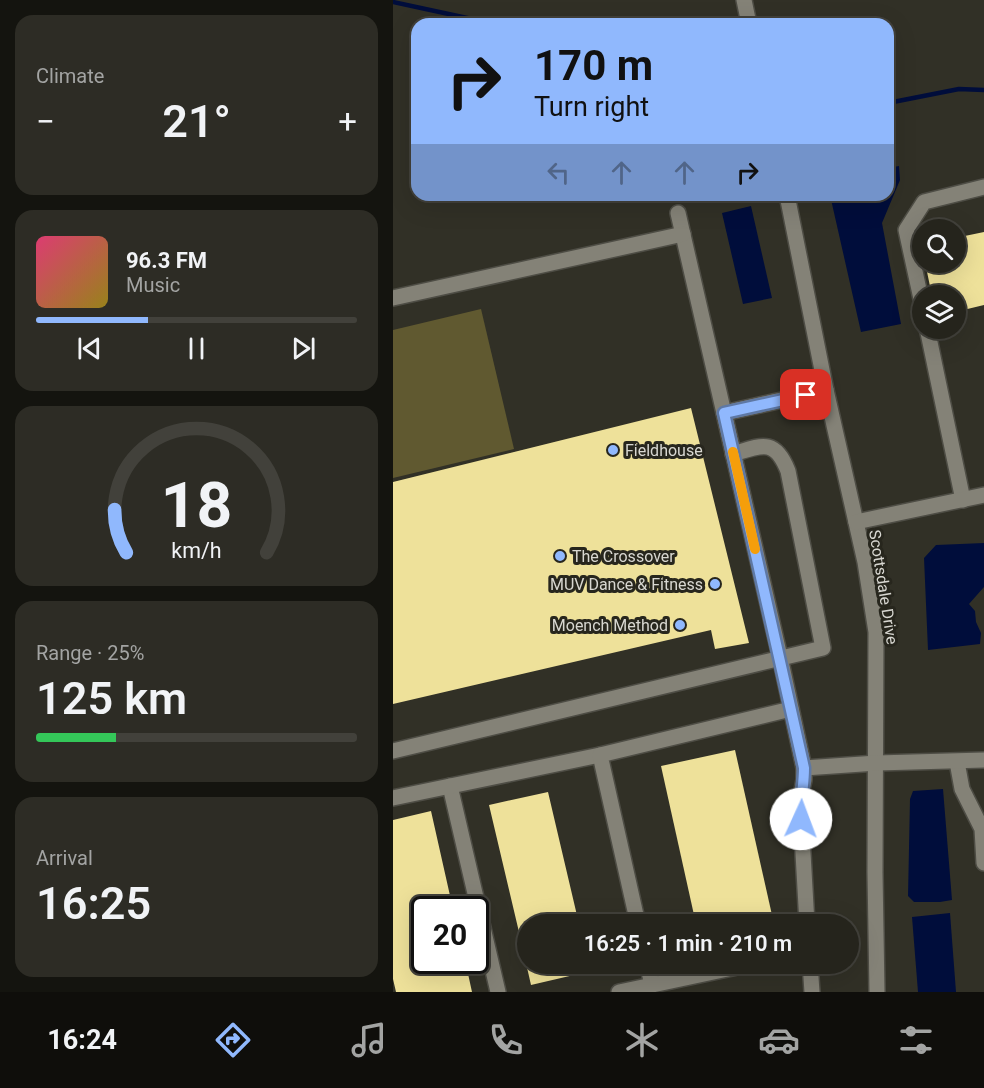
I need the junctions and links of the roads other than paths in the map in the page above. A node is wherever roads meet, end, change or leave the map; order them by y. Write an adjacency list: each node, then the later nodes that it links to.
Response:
1 (744, 0): 2 (street)
2 (748, 18)
3 (984, 187): 7 (street)
4 (788, 201): 10 (street, Scottsdale Drive)
5 (678, 213): 6 (street)
6 (683, 234): 8 (street); 11 (street)
7 (918, 285)
8 (393, 298)
9 (929, 339): 14 (street)
10 (826, 390): 11 (street); 15 (street, Scottsdale Drive)
11 (724, 413): 12 (street)
12 (733, 454): 16 (street); 16 (street)
13 (984, 495): 14 (street)
14 (963, 500): 15 (street)
15 (856, 522): 22 (street, Scottsdale Drive)
16 (780, 657): 17 (street); 18 (street)
17 (791, 709): 19 (street); 23 (street)
18 (393, 751)
19 (600, 755): 24 (street); 28 (street)
20 (984, 760): 21 (street)
21 (957, 762): 22 (street); 26 (street)
22 (877, 763): 23 (street); 37 (street, Scottsdale Drive)
23 (804, 768): 29 (street)
24 (450, 786): 25 (street); 34 (street)
25 (393, 798)
26 (980, 815): 27 (street)
27 (984, 863)
28 (637, 914)
29 (806, 914)
30 (650, 974): 33 (street)
31 (704, 974): 33 (street)
32 (811, 974): 36 (street)
33 (653, 985): 35 (street)
34 (498, 992)
35 (619, 992)
36 (812, 992)
37 (877, 992)

